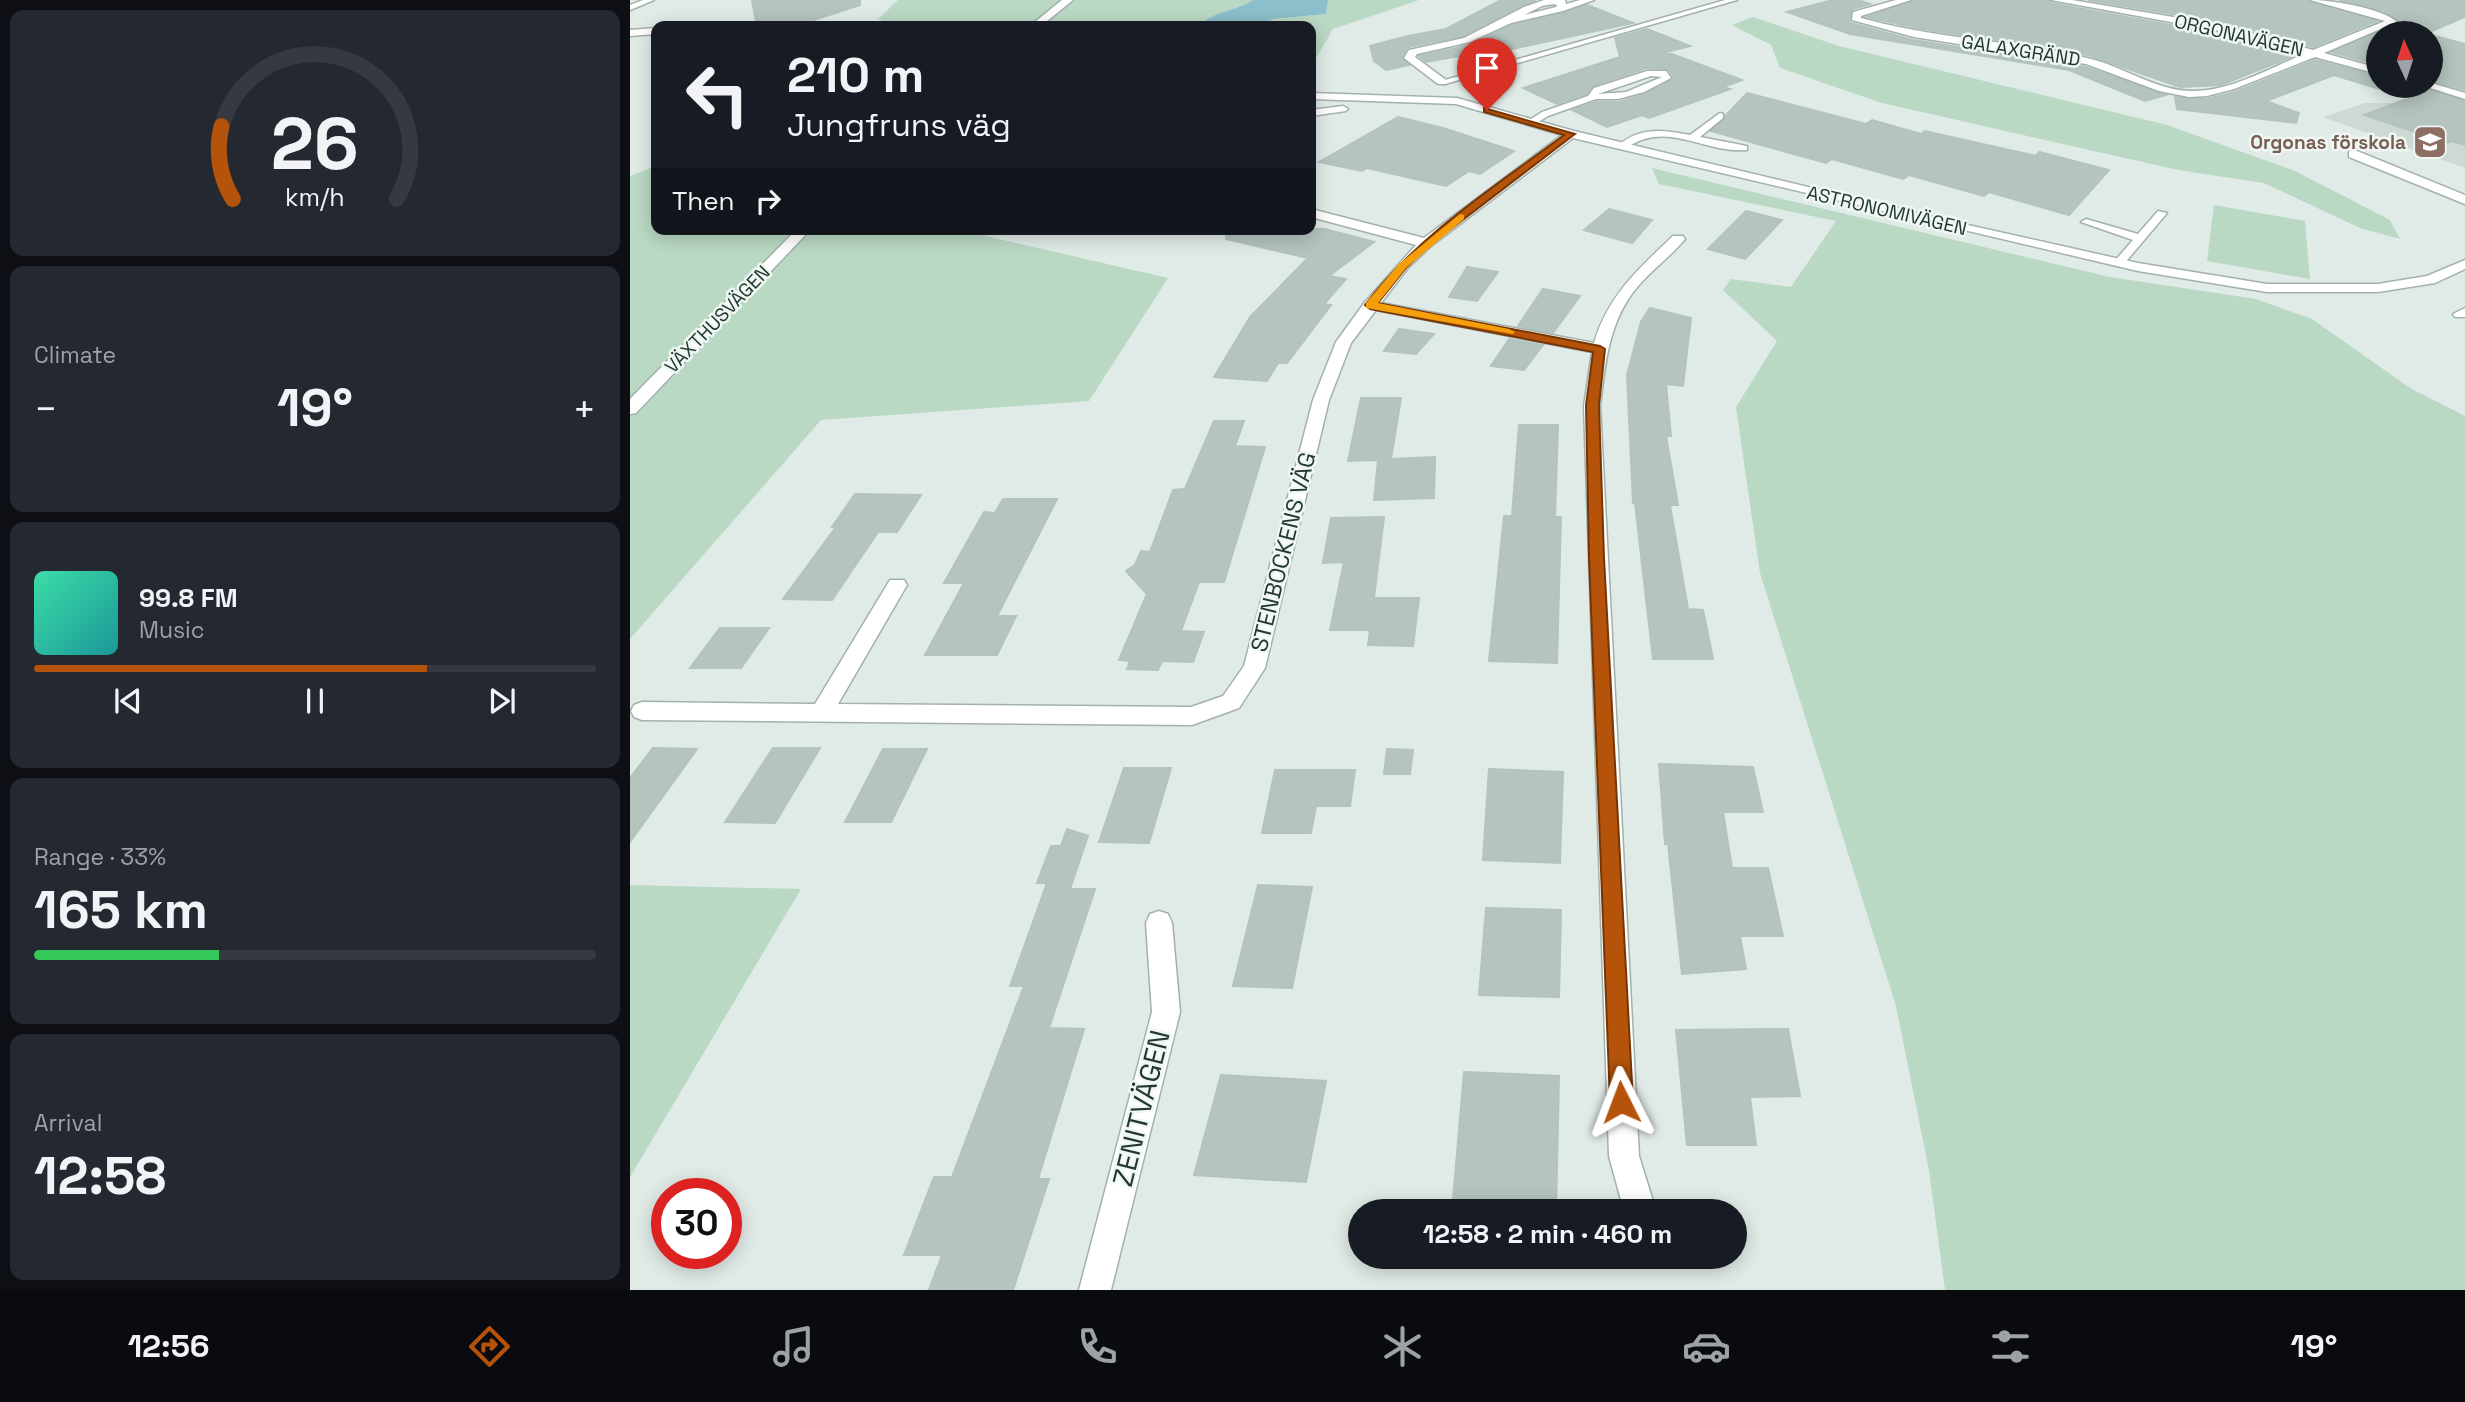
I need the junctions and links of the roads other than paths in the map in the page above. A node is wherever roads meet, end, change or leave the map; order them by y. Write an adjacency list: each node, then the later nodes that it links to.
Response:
1 (650, 0): 8 (lane)
2 (1069, 0): 9 (street)
3 (1590, 0): 14 (street)
4 (1733, 0): 14 (lane)
5 (1906, 0): 12 (street, GALAXGRÄND)
6 (2056, 0): 12 (street, ORGONAVÄGEN)
7 (2315, 0): 12 (street)
8 (630, 8)
9 (1042, 21)
10 (651, 31): 11 (street)
11 (630, 33)
12 (2314, 53): 13 (street, ORGONAVÄGEN)
13 (2366, 68)
14 (1428, 89): 16 (street, ASTRONOMIVÄGEN); 22 (street, ASTRONOMIVÄGEN)
15 (2443, 90): 17 (street)
16 (1316, 96)
17 (2465, 96)
18 (1594, 97): 18 (lane); 22 (lane)
19 (1343, 109): 20 (lane)
20 (1316, 112)
21 (1720, 116): 24 (lane)
22 (1530, 123): 23 (street, ASTRONOMIVÄGEN)
23 (1571, 134): 25 (street, ASTRONOMIVÄGEN); 35 (street, STENBOCKENS VÄG)
24 (1693, 137): 25 (lane); 26 (lane)
25 (1623, 146): 36 (street, ASTRONOMIVÄGEN)
26 (1744, 148)
27 (2353, 154): 28 (street)
28 (2465, 200)
29 (2162, 213): 33 (lane)
30 (1316, 214): 35 (street)
31 (2086, 222): 33 (lane)
32 (799, 235): 40 (street, VÄXTHUSVÄGEN)
33 (2140, 238): 36 (lane)
34 (1678, 239): 39 (street)
35 (1426, 243): 38 (street, STENBOCKENS VÄG)
36 (2119, 263): 37 (street, ASTRONOMIVÄGEN)
37 (2465, 264)
38 (1370, 305): 39 (street); 43 (street, STENBOCKENS VÄG)
39 (1600, 349): 45 (street)
40 (630, 409)
41 (897, 585): 43 (street)
42 (642, 711): 43 (street, STENBOCKENS VÄG)
43 (822, 712)
44 (1160, 923): 46 (street, ZENITVÄGEN)
45 (1637, 1199)
46 (1096, 1290)

